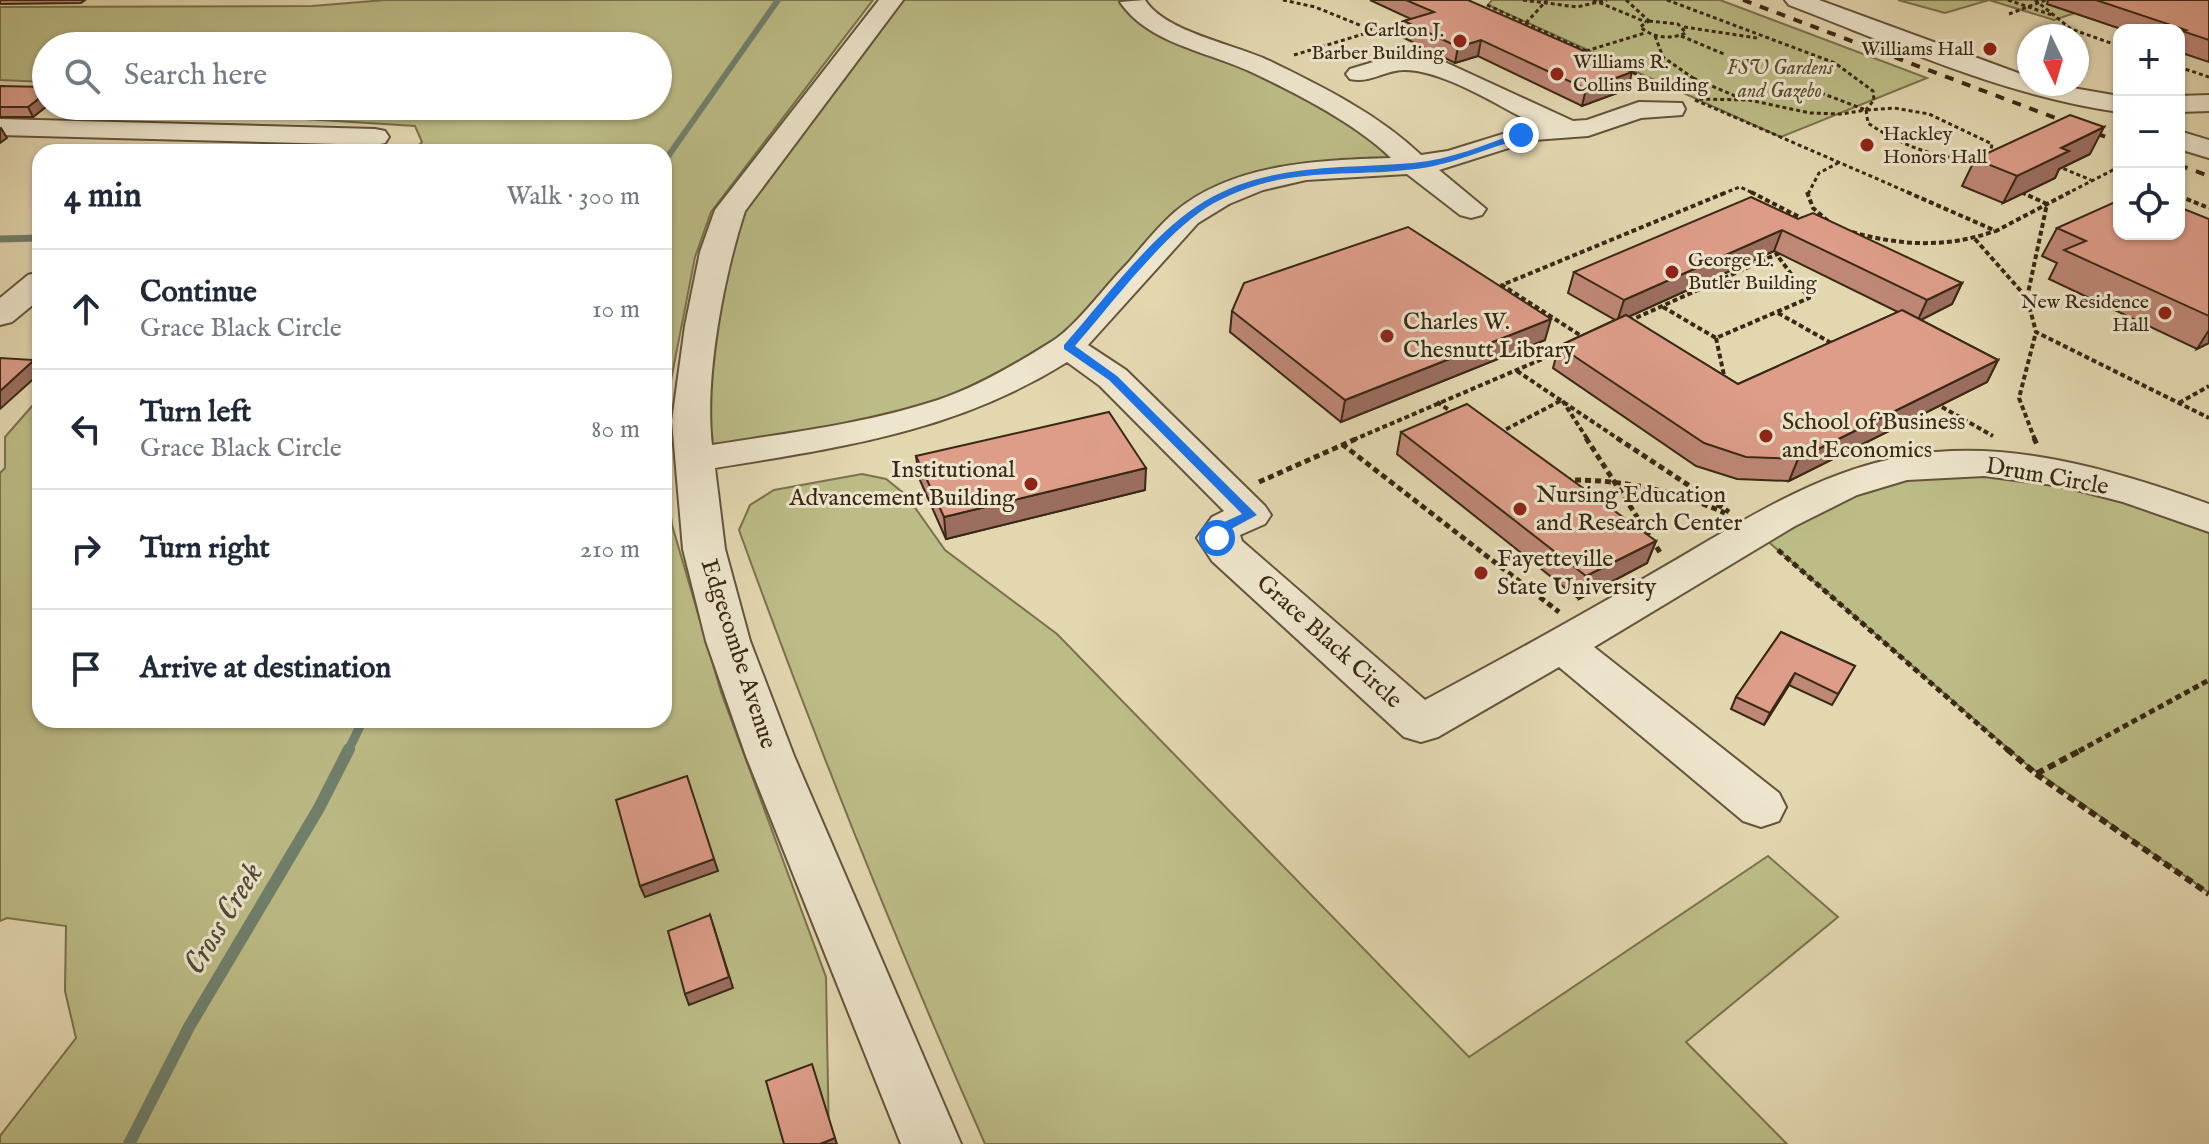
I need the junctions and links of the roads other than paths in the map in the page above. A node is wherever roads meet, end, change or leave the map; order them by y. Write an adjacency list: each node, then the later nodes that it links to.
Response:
1 (891, 0): 21 (street, Edgecombe Avenue)
2 (1133, 0): 16 (street)
3 (1797, 0): 6 (street)
4 (1359, 74): 10 (street)
5 (1676, 97): 10 (street)
6 (2113, 103)
7 (2209, 103): 8 (street)
8 (2185, 104)
9 (0, 127): 11 (street)
10 (1569, 130): 16 (street)
11 (230, 132): 12 (street); 14 (street)
12 (375, 137)
13 (2185, 141): 15 (street)
14 (215, 144)
15 (2209, 150)
16 (1415, 166): 17 (street); 20 (street)
17 (1471, 209)
18 (23, 288): 19 (street)
19 (0, 315)
20 (1068, 347): 21 (street); 23 (street, Grace Black Circle)
21 (696, 459): 25 (street, Edgecombe Avenue)
22 (2209, 519): 23 (street, Drum Circle)
23 (1564, 631): 24 (street)
24 (1761, 807)
25 (931, 1144)

